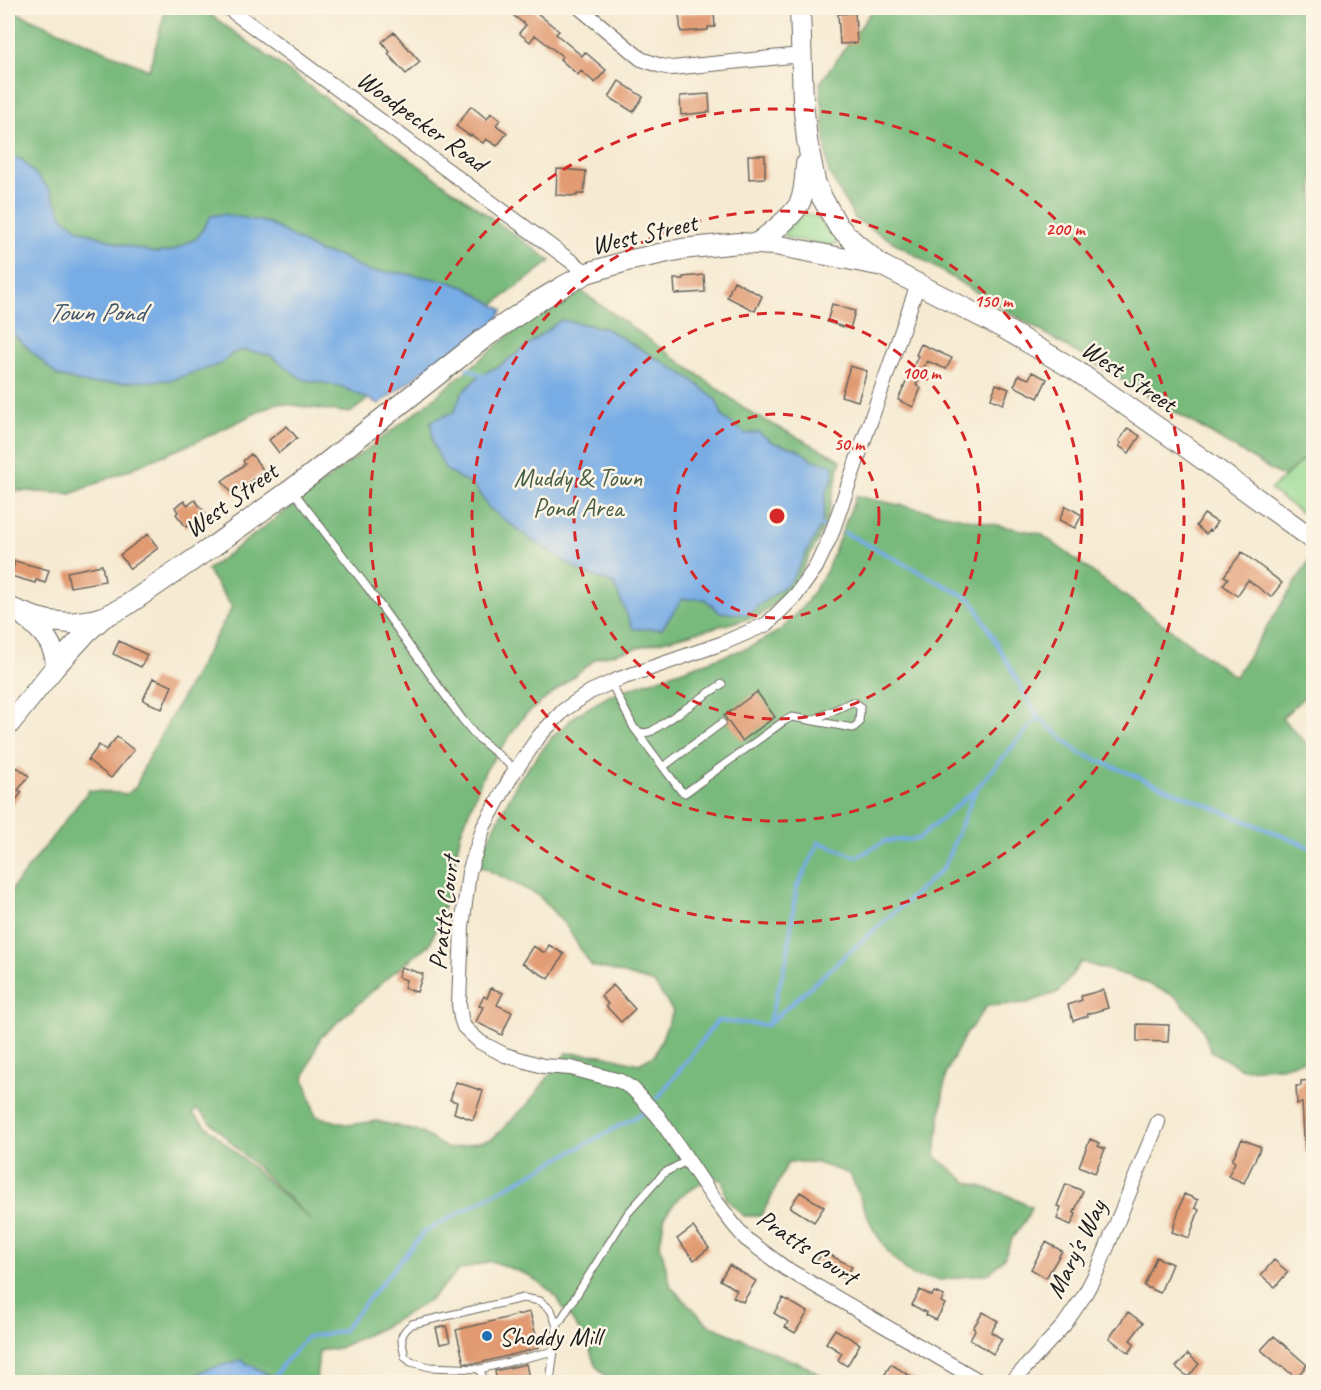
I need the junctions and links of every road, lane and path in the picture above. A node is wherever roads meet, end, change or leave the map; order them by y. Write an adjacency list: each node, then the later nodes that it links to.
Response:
1 (228, 8): 8 (street, Woodpecker Road)
2 (580, 8): 4 (street)
3 (800, 8): 4 (street)
4 (801, 55): 5 (street)
5 (807, 140): 6 (street); 7 (street)
6 (758, 243): 7 (street, West Street); 8 (street, West Street)
7 (883, 266): 9 (street, West Street)
8 (587, 273): 10 (street, West Street)
9 (918, 284): 11 (street, West Street); 15 (street, Pratts Court)
10 (291, 489): 13 (street, West Street); 22 (lane)
11 (1314, 540)
12 (11, 608): 13 (street, West Street); 14 (street, West Street)
13 (106, 616): 14 (street)
14 (57, 666): 19 (street)
15 (611, 683): 20 (lane); 22 (street, Pratts Court)
16 (722, 684): 20 (lane)
17 (813, 720): 17 (lane); 21 (lane)
18 (722, 723): 21 (lane)
19 (8, 726)
20 (634, 728): 21 (lane)
21 (663, 767)
22 (516, 770): 24 (street, Pratts Court)
23 (1158, 1122): 31 (street, Mary's Way)
24 (688, 1160): 25 (lane); 30 (street, Pratts Court)
25 (557, 1326): 26 (lane); 27 (lane)
26 (554, 1351): 27 (lane); 29 (lane)
27 (480, 1370): 28 (lane)
28 (484, 1383)
29 (548, 1383)
30 (981, 1383)
31 (1012, 1383)

